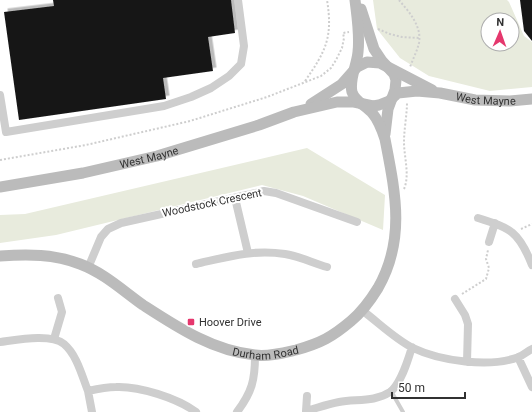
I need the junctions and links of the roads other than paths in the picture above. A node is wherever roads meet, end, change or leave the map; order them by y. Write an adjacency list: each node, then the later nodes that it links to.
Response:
1 (238, 0): 6 (street)
2 (357, 0): 3 (street); 4 (street)
3 (386, 66): 4 (street, West Mayne); 5 (street, West Mayne); 7 (street)
4 (354, 71): 9 (street); 10 (street, West Mayne)
5 (440, 93): 7 (street, West Mayne); 8 (street, West Mayne)
6 (0, 95)
7 (392, 97): 9 (street, West Mayne); 11 (street, Durham Road)
8 (532, 98)
9 (362, 103): 10 (street, West Mayne); 11 (street, Durham Road)
10 (294, 112): 12 (street, West Mayne)
11 (385, 139): 26 (street, Durham Road)
12 (0, 187)
13 (235, 198): 15 (street, Woodstock Crescent); 18 (street); 23 (street, Woodstock Crescent)
14 (478, 218): 16 (street)
15 (357, 222)
16 (495, 223): 17 (street); 21 (street)
17 (489, 242)
18 (248, 253): 20 (street); 22 (street)
19 (0, 256): 23 (street, Durham Road)
20 (196, 264)
21 (532, 265)
22 (326, 267)
23 (88, 268): 31 (street, Durham Road)
24 (58, 298): 27 (street)
25 (455, 299): 33 (street)
26 (363, 311): 29 (street); 31 (street, Durham Road)
27 (54, 339): 28 (street); 35 (street)
28 (0, 342)
29 (412, 347): 33 (street); 36 (street)
30 (532, 349): 32 (street)
31 (255, 356): 41 (street)
32 (518, 357): 33 (street); 34 (street)
33 (467, 362)
34 (532, 387)
35 (88, 391): 39 (street); 40 (street)
36 (391, 391): 38 (street); 42 (lane)
37 (307, 396): 38 (street)
38 (306, 411)
39 (92, 412)
40 (196, 412)
41 (237, 412)
42 (403, 412)

